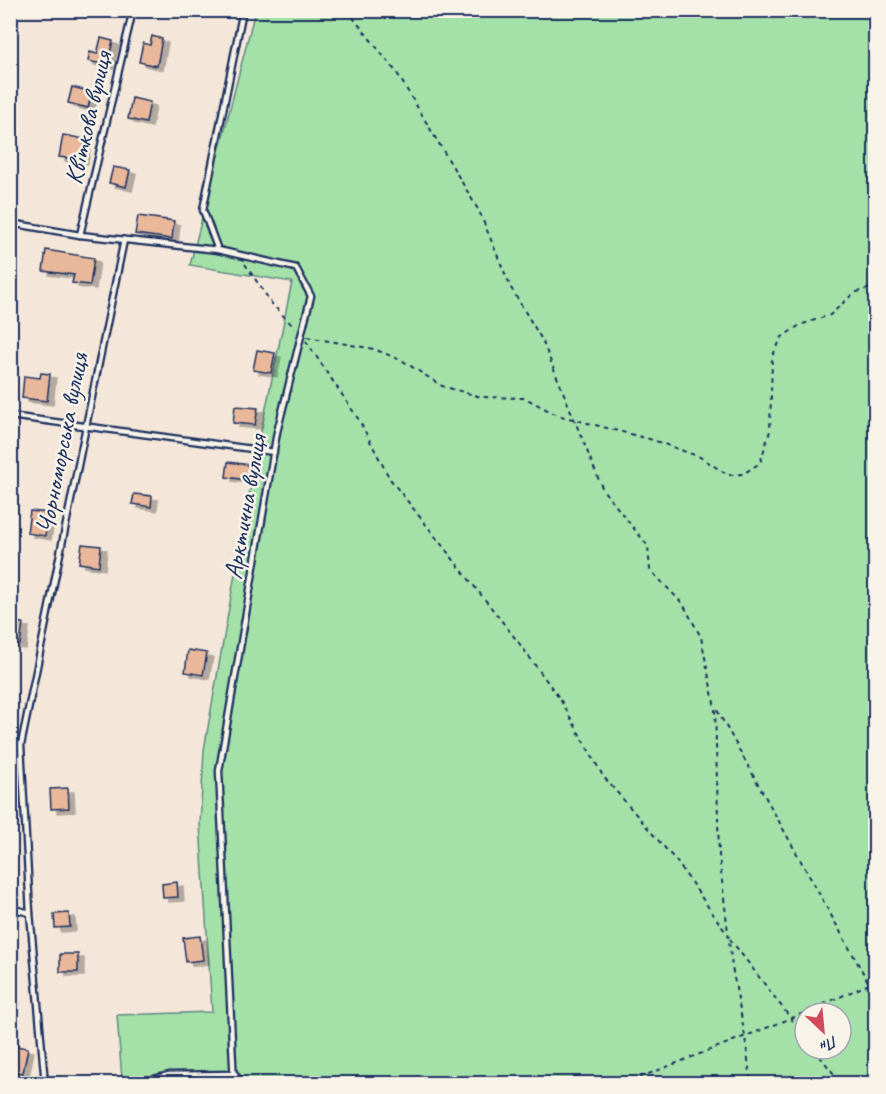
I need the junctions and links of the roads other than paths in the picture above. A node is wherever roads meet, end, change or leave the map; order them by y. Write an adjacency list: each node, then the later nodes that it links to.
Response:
1 (133, 10): 4 (lane, Квіткова вулиця)
2 (243, 10): 6 (lane)
3 (10, 223): 4 (lane, Арктична вулиця)
4 (80, 235): 5 (lane, Арктична вулиця)
5 (124, 240): 6 (lane, Арктична вулиця); 8 (lane, Чорноморська вулиця)
6 (218, 250): 9 (lane, Арктична вулиця)
7 (10, 416): 8 (lane)
8 (84, 426): 9 (lane); 11 (lane, Чорноморська вулиця)
9 (274, 452): 12 (lane, Арктична вулиця)
10 (10, 908): 11 (lane)
11 (30, 913): 13 (lane, Чорноморська вулиця)
12 (235, 1074): 14 (lane); 15 (lane, Арктична вулиця); 16 (lane)
13 (45, 1083)
14 (133, 1083)
15 (234, 1083)
16 (242, 1083)

